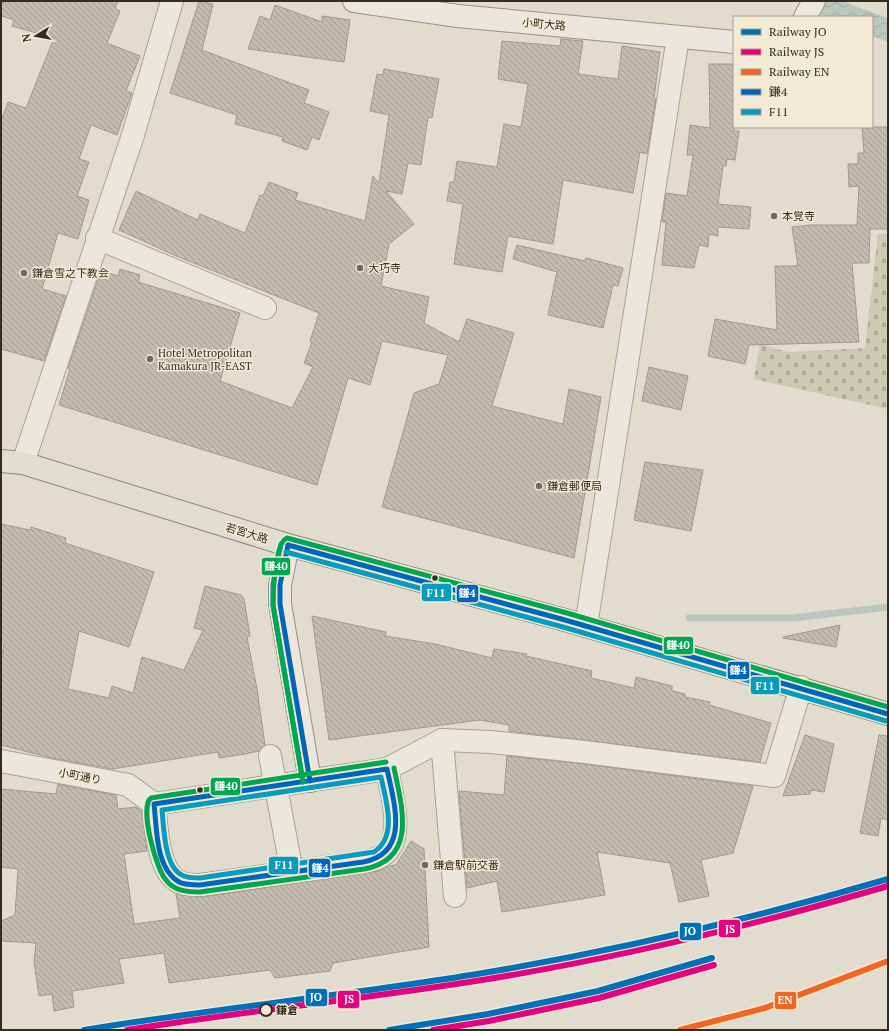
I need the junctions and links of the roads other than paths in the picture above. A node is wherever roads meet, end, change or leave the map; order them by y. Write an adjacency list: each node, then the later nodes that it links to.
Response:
1 (172, 1): 5 (street)
2 (354, 1): 3 (street, 小町大路)
3 (678, 37): 4 (street, 小町大路); 11 (street)
4 (733, 42)
5 (97, 238): 6 (street); 9 (street)
6 (265, 308)
7 (1, 447): 9 (main road, 若宮大路)
8 (1, 461): 9 (main road, 若宮大路)
9 (23, 463): 10 (main road, 若宮大路)
10 (288, 545): 11 (main road, 若宮大路); 18 (street)
11 (586, 626): 12 (main road, 若宮大路)
12 (801, 687): 13 (main road, 若宮大路); 14 (street)
13 (888, 714)
14 (442, 740): 17 (street); 22 (street)
15 (270, 756): 19 (street)
16 (1, 761): 20 (street, 小町通り)
17 (386, 769): 18 (street); 21 (street)
18 (310, 781): 19 (street)
19 (277, 787): 20 (street); 21 (street)
20 (154, 804): 21 (street)
21 (292, 872)
22 (455, 896)

